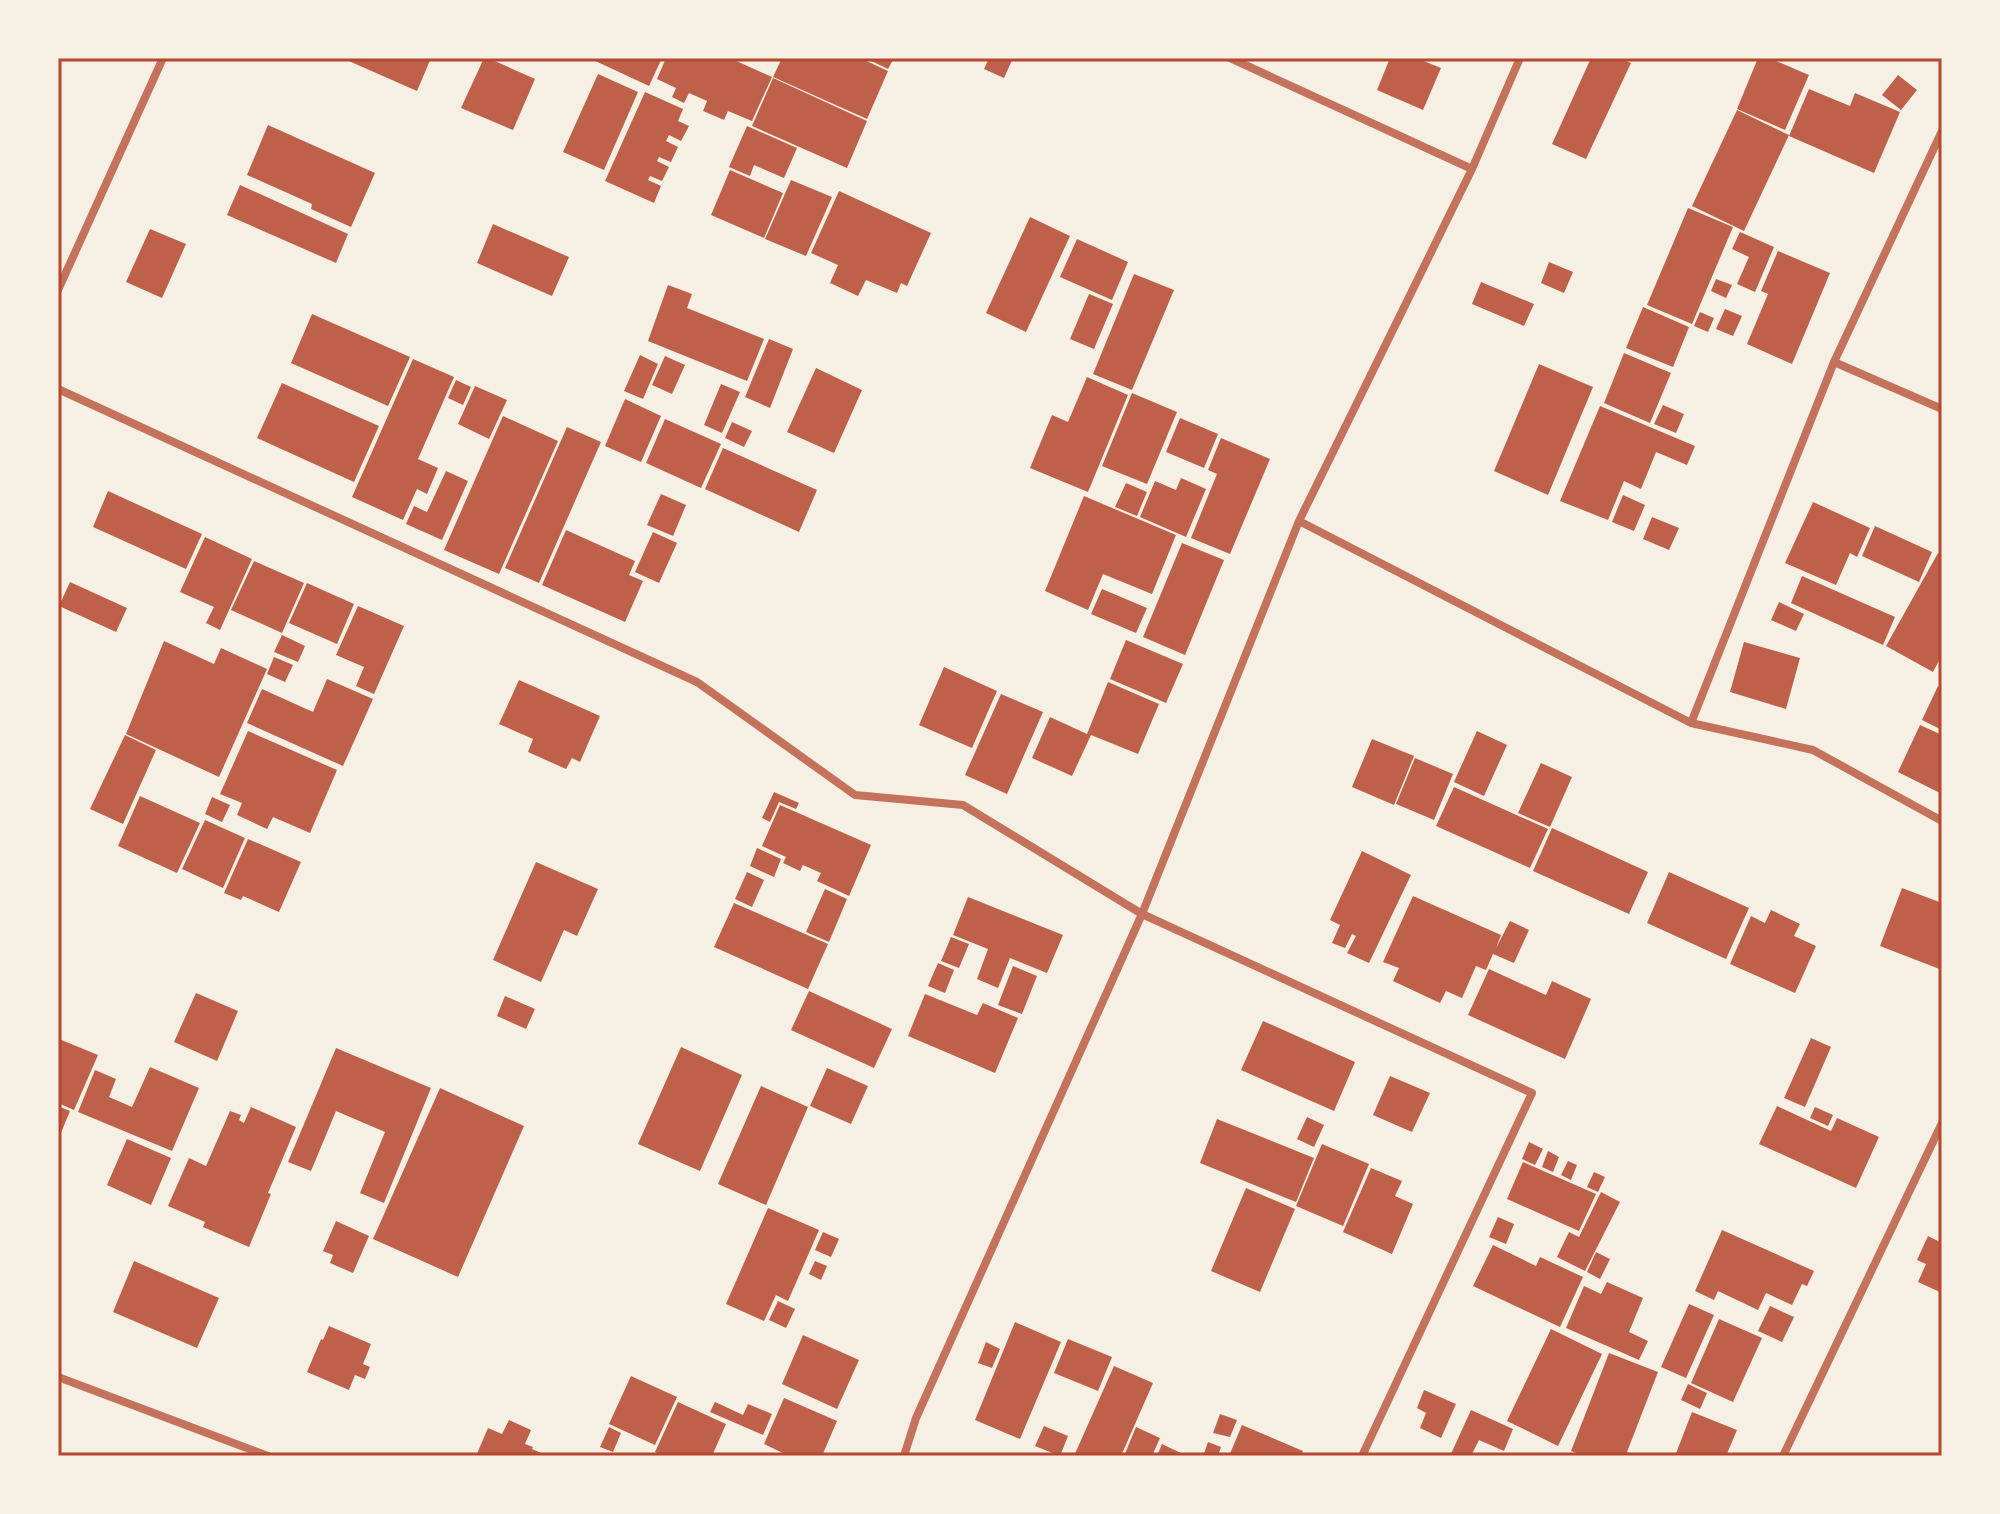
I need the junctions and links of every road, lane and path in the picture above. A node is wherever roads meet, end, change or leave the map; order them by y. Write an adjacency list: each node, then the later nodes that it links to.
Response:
1 (163, 58): 6 (street)
2 (1230, 58): 5 (street)
3 (1520, 58): 5 (street)
4 (1942, 131): 7 (street)
5 (1472, 169): 10 (street)
6 (58, 290)
7 (1834, 362): 9 (street); 11 (street)
8 (58, 389): 13 (street)
9 (1942, 409)
10 (1299, 521): 11 (street); 13 (street)
11 (1691, 723): 12 (street)
12 (1942, 821)
13 (1142, 914): 17 (street); 18 (street)
14 (1942, 1123): 19 (street)
15 (58, 1377): 16 (street)
16 (268, 1456)
17 (904, 1456)
18 (1362, 1456)
19 (1783, 1456)

